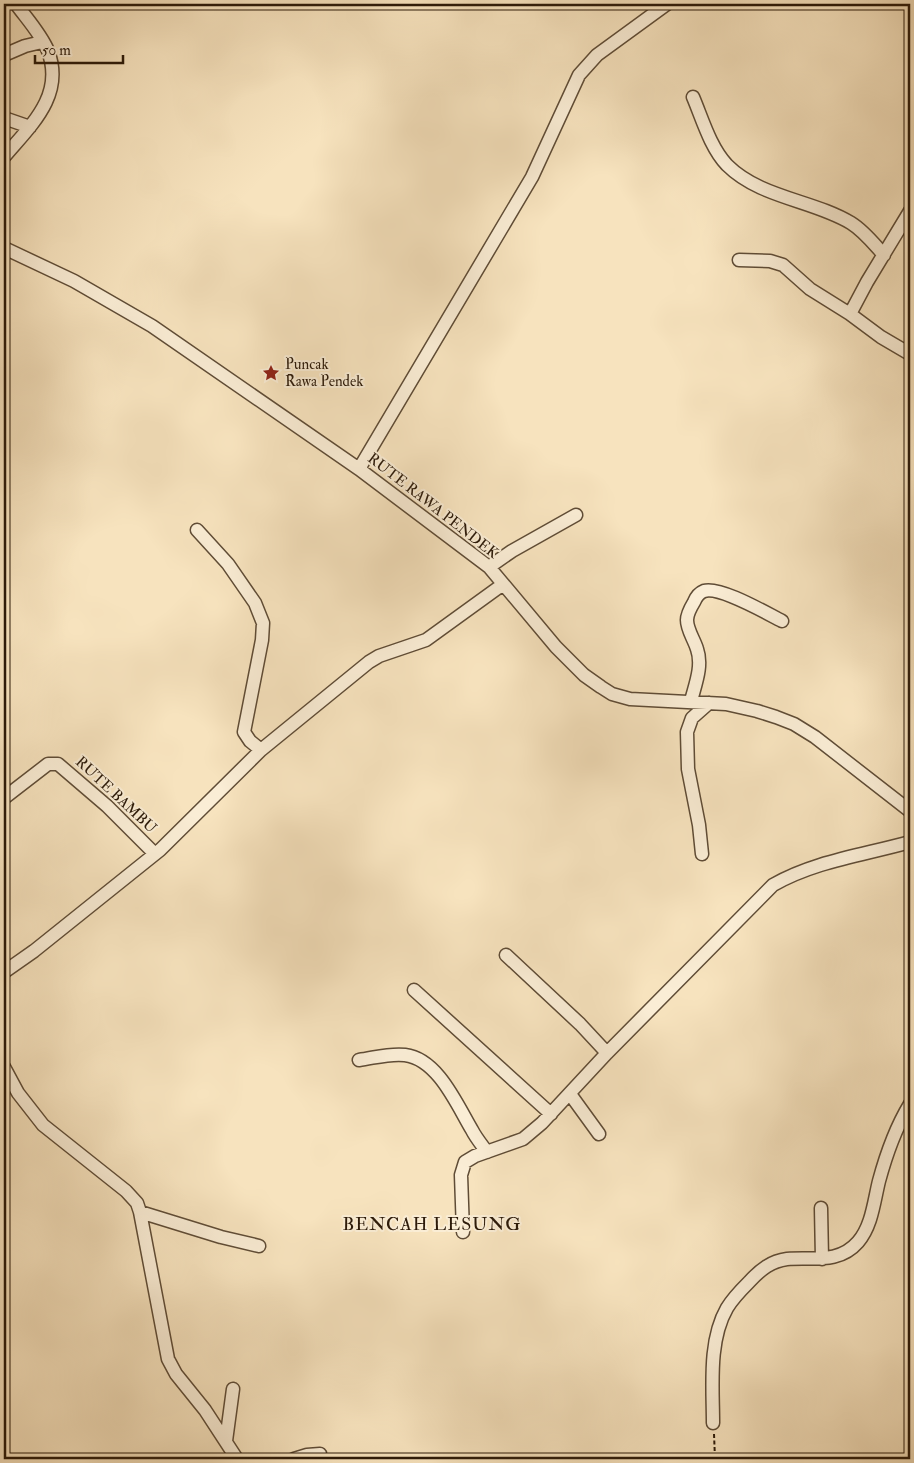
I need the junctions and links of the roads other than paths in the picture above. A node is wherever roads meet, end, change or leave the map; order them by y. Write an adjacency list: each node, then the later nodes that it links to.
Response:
1 (16, 4): 3 (street)
2 (667, 4): 15 (street)
3 (42, 42): 4 (street); 7 (street)
4 (4, 55)
5 (693, 97): 11 (street)
6 (4, 118): 7 (street)
7 (30, 127): 8 (street)
8 (4, 157)
9 (910, 211): 11 (street)
10 (4, 248): 15 (street, RUTE RAWA PENDEK)
11 (884, 254): 13 (street)
12 (739, 260): 13 (street)
13 (850, 314): 14 (street)
14 (910, 354)
15 (359, 469): 18 (street, RUTE RAWA PENDEK)
16 (576, 514): 18 (street)
17 (197, 530): 23 (street)
18 (488, 567): 19 (street, RUTE RAWA PENDEK)
19 (502, 585): 21 (street, RUTE RAWA PENDEK); 23 (street)
20 (782, 620): 21 (street)
21 (691, 701): 22 (street, RUTE RAWA PENDEK)
22 (709, 703): 25 (street, RUTE RAWA PENDEK); 28 (street)
23 (261, 750): 27 (street)
24 (4, 798): 27 (street, RUTE BAMBU)
25 (910, 811)
26 (910, 842): 32 (street)
27 (158, 852): 30 (street)
28 (702, 854)
29 (506, 955): 32 (street)
30 (4, 972)
31 (414, 990): 37 (street)
32 (607, 1053): 35 (street)
33 (359, 1060): 39 (street)
34 (4, 1067): 41 (street)
35 (570, 1094): 37 (street); 38 (street)
36 (910, 1104): 44 (street)
37 (551, 1114): 39 (street)
38 (599, 1134)
39 (487, 1152): 42 (street)
40 (822, 1208): 44 (street)
41 (140, 1212): 43 (street); 47 (street)
42 (463, 1232)
43 (259, 1246)
44 (822, 1259): 46 (street)
45 (233, 1389): 47 (street)
46 (714, 1424)
47 (226, 1441): 49 (street)
48 (320, 1454): 50 (street)
49 (237, 1459)
50 (294, 1459)

